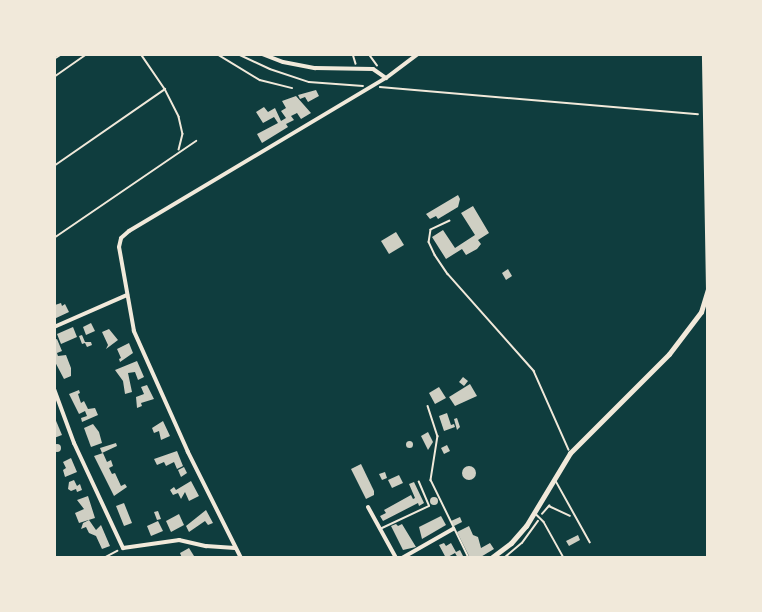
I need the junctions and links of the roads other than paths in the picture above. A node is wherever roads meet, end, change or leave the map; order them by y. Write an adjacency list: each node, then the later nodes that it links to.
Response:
1 (62, 54): 9 (lane)
2 (87, 54): 11 (lane)
3 (141, 54): 14 (lane)
4 (217, 54): 13 (lane)
5 (262, 54): 12 (street)
6 (369, 54): 10 (lane)
7 (418, 54): 12 (street)
8 (704, 54): 24 (main road)
9 (54, 59)
10 (376, 65)
11 (54, 77)
12 (386, 78): 20 (street)
13 (292, 88)
14 (165, 89): 16 (lane); 17 (lane)
15 (196, 141): 16 (lane)
16 (179, 151): 19 (lane)
17 (54, 166)
18 (450, 221): 24 (lane)
19 (54, 238)
20 (127, 295): 21 (street); 32 (street)
21 (54, 327)
22 (54, 389): 32 (street)
23 (428, 406): 30 (lane)
24 (570, 453): 25 (main road)
25 (554, 477): 28 (main road); 31 (lane)
26 (419, 482): 29 (lane)
27 (368, 507): 29 (street)
28 (534, 513): 37 (main road); 38 (lane)
29 (380, 529): 34 (street)
30 (453, 529): 35 (street); 36 (lane)
31 (590, 542)
32 (236, 548): 33 (street)
33 (241, 558)
34 (396, 558)
35 (402, 558)
36 (469, 558)
37 (491, 558)
38 (564, 558)

